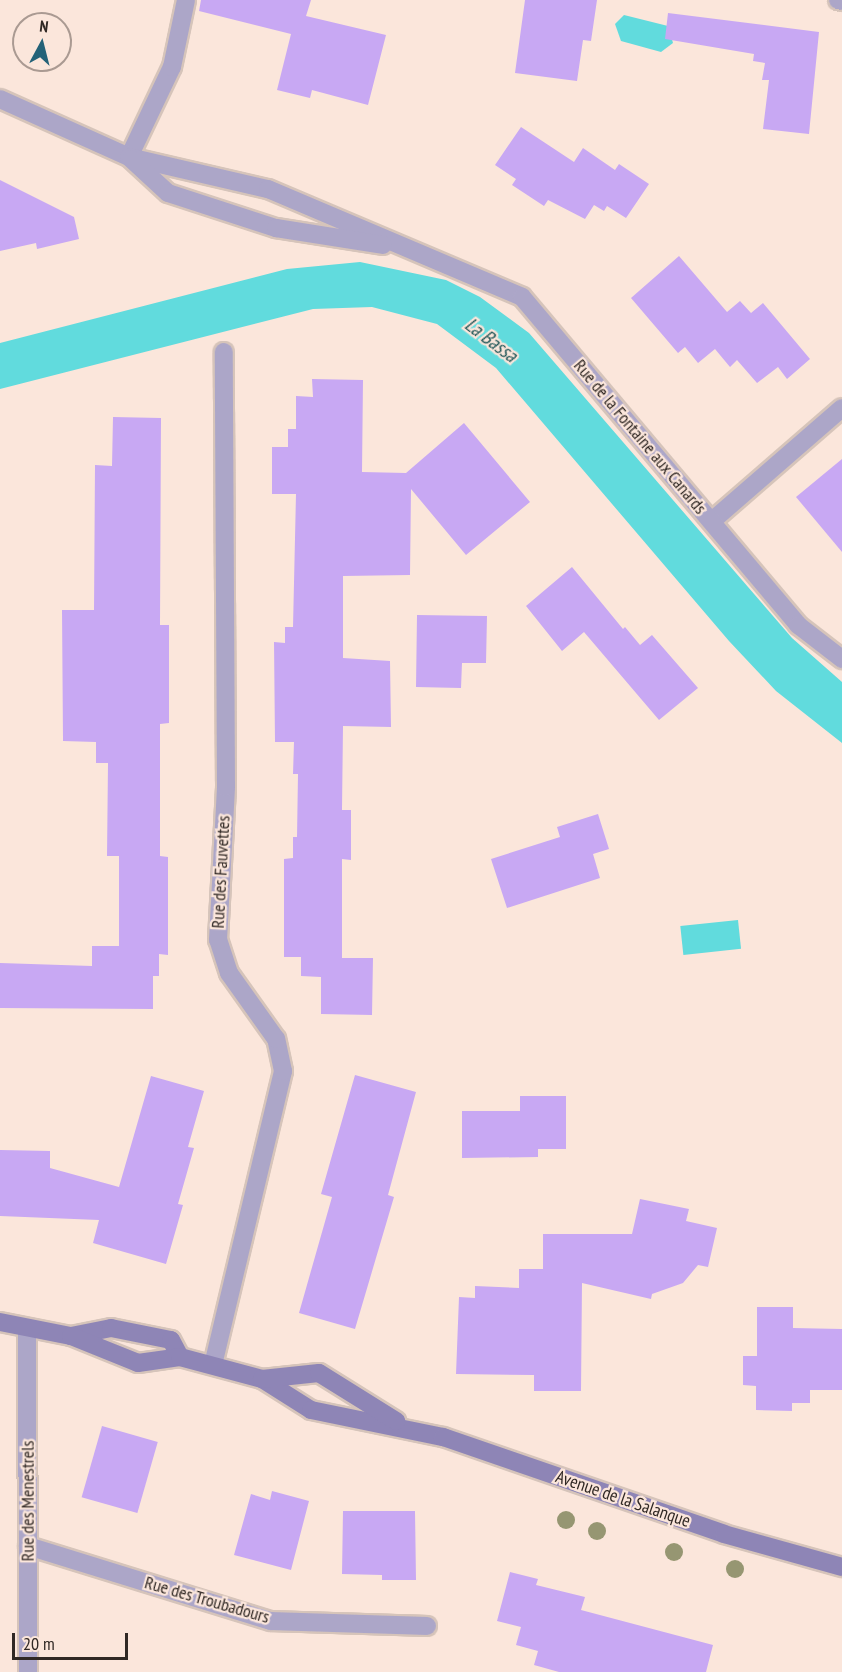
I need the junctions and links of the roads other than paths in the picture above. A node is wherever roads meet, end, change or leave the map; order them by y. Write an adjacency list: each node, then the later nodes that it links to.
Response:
1 (186, 0): 5 (street)
2 (837, 0): 3 (street)
3 (842, 1)
4 (0, 99): 5 (street, Rue de la Fontaine aux Canards)
5 (132, 158): 6 (street, Rue de la Fontaine aux Canards); 6 (street, Rue de la Fontaine aux Canards)
6 (414, 250): 9 (street, Rue de la Fontaine aux Canards)
7 (224, 352): 15 (street, Rue des Fauvettes)
8 (842, 408): 9 (street)
9 (712, 522): 10 (street, Rue de la Fontaine aux Canards)
10 (842, 659)
11 (0, 1322): 12 (street, Avenue de la Salanque)
12 (27, 1330): 13 (street, Avenue de la Salanque); 18 (street, Rue des Menestrels)
13 (71, 1336): 14 (street, Avenue de la Salanque); 14 (street, Avenue de la Salanque)
14 (180, 1357): 15 (street, Avenue de la Salanque)
15 (213, 1365): 16 (street, Avenue de la Salanque)
16 (262, 1379): 17 (street, Avenue de la Salanque); 17 (street, Avenue de la Salanque)
17 (405, 1427): 19 (street, Avenue de la Salanque)
18 (28, 1546): 20 (street, Rue des Troubadours); 21 (street, Rue des Menestrels)
19 (842, 1567)
20 (427, 1626)
21 (28, 1672)

